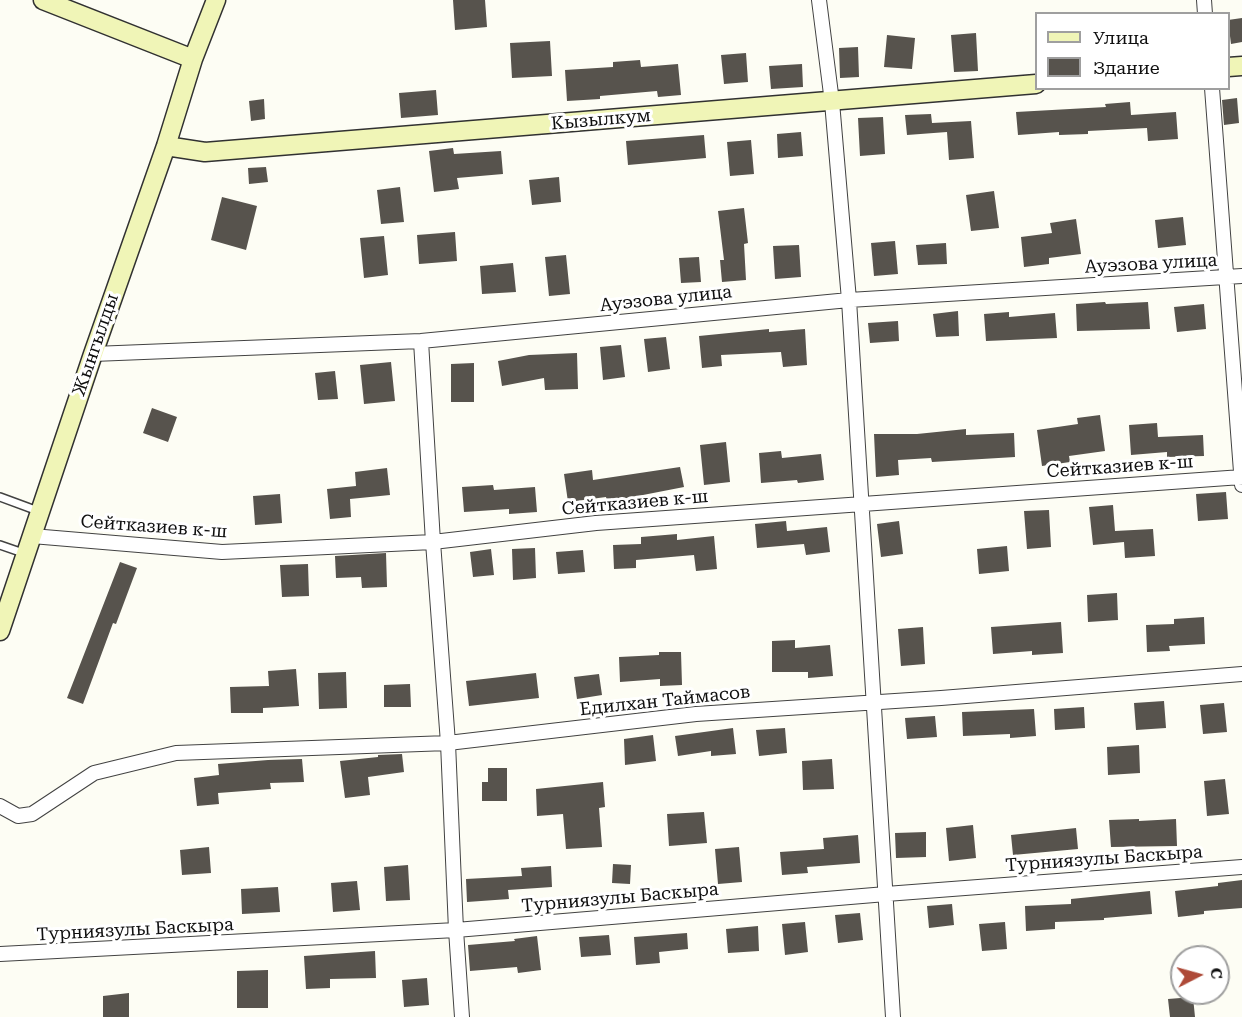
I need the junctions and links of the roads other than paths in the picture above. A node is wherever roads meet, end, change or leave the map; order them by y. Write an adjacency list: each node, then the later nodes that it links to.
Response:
1 (43, 0): 4 (street)
2 (216, 0): 4 (street, Жынгылды)
3 (819, 0): 7 (street)
4 (193, 59): 8 (street, Жынгылды)
5 (1035, 84): 7 (street, Кызылкум)
6 (1212, 90): 9 (street)
7 (832, 102): 8 (street, Кызылкум); 10 (street)
8 (166, 146): 12 (street, Жынгылды)
9 (1235, 277): 10 (street, Ауэзова улица); 13 (street)
10 (849, 300): 11 (street, Ауэзова улица); 16 (street)
11 (421, 341): 12 (street, Ауэзова улица); 19 (street)
12 (93, 354): 17 (street, Жынгылды)
13 (1242, 477): 14 (street); 16 (street, Сейтказиев к-ш)
14 (1242, 485)
15 (0, 497): 17 (lane)
16 (861, 503): 19 (street, Сейтказиев к-ш); 24 (street)
17 (41, 512): 18 (street, Жынгылды)
18 (32, 536): 19 (street, Сейтказиев к-ш); 21 (street, Жынгылды)
19 (433, 542): 25 (street)
20 (0, 545): 21 (lane)
21 (26, 554): 22 (street, Жынгылды)
22 (0, 631)
23 (1242, 674): 24 (street, Едилхан Таймасов)
24 (874, 703): 25 (street, Едилхан Таймасов); 28 (street)
25 (448, 743): 26 (street, Едилхан Таймасов); 29 (street)
26 (0, 806)
27 (1242, 867): 28 (street, Турниязулы Баскыра)
28 (886, 894): 29 (street, Турниязулы Баскыра); 32 (street)
29 (456, 930): 30 (street, Турниязулы Баскыра); 31 (street)
30 (0, 954)
31 (462, 1017)
32 (893, 1017)

